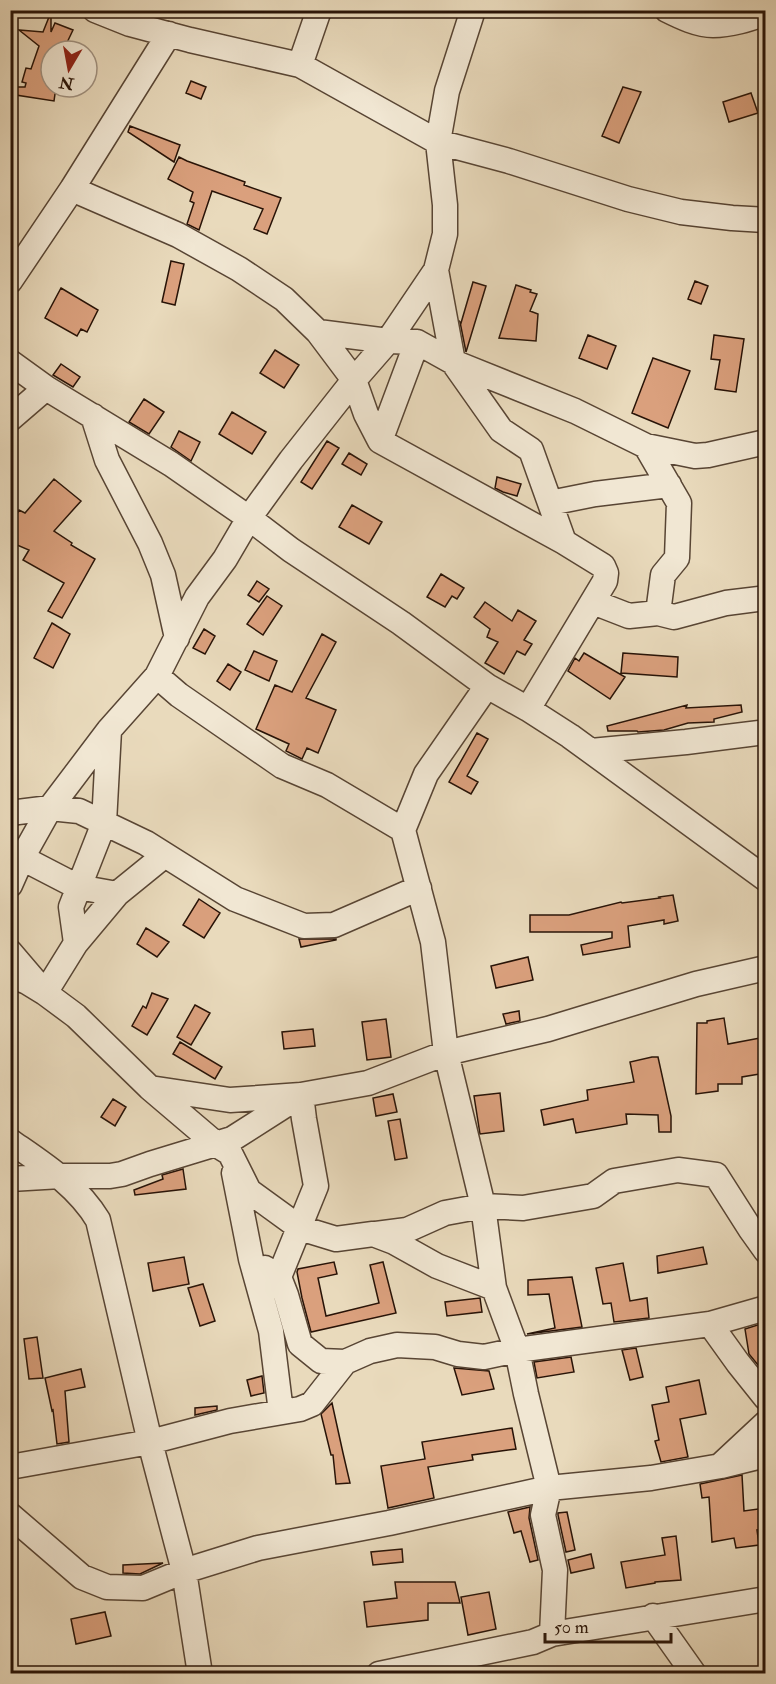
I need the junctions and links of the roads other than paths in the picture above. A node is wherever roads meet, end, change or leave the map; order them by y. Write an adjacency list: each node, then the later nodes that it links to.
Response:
1 (95, 10): 6 (street)
2 (319, 10): 7 (street)
3 (473, 10): 8 (street)
4 (667, 10): 5 (street)
5 (765, 13)
6 (169, 34): 7 (street); 9 (street)
7 (300, 65): 8 (street)
8 (438, 142): 10 (street); 11 (street)
9 (72, 189): 12 (street); 13 (street)
10 (765, 220)
11 (436, 270): 14 (street); 17 (street)
12 (10, 281)
13 (318, 332): 14 (street); 18 (street)
14 (388, 341): 15 (street); 18 (street)
15 (417, 342): 17 (street); 22 (street)
16 (10, 362): 19 (street)
17 (453, 362): 24 (street); 26 (street)
18 (354, 380): 22 (street); 27 (street)
19 (46, 388): 20 (street); 21 (street)
20 (93, 416): 27 (street); 32 (street)
21 (10, 419)
22 (380, 441): 28 (street)
23 (765, 442): 24 (street)
24 (646, 446): 25 (street)
25 (669, 485): 26 (street); 31 (street)
26 (550, 503): 28 (street)
27 (249, 518): 32 (street); 34 (street)
28 (564, 542): 30 (street)
29 (765, 597): 31 (street)
30 (593, 602): 31 (street); 35 (street)
31 (657, 613)
32 (177, 638): 33 (street)
33 (157, 675): 36 (street); 42 (street)
34 (487, 686): 35 (street); 42 (street)
35 (528, 709): 38 (street)
36 (109, 730): 39 (street); 41 (street)
37 (765, 732): 38 (street)
38 (591, 751): 45 (street)
39 (50, 808): 40 (street); 41 (street); 44 (street)
40 (10, 813)
41 (104, 823): 43 (street); 47 (street)
42 (403, 830): 48 (street)
43 (165, 855): 48 (street); 49 (street)
44 (16, 857): 46 (street); 47 (street)
45 (765, 879)
46 (10, 885)
47 (78, 887): 49 (street); 50 (street)
48 (418, 888): 55 (street)
49 (117, 894): 50 (street)
50 (76, 943): 54 (street)
51 (10, 952): 54 (street)
52 (765, 968): 55 (street)
53 (10, 975): 54 (street)
54 (45, 993): 56 (street)
55 (446, 1053): 57 (street); 63 (street)
56 (150, 1088): 57 (street); 59 (street)
57 (301, 1095): 59 (street); 65 (street)
58 (10, 1141): 60 (street)
59 (224, 1149): 61 (street); 65 (street); 68 (street)
60 (61, 1176): 61 (street); 62 (street); 64 (street)
61 (110, 1176): 64 (street)
62 (10, 1179)
63 (483, 1206): 66 (street); 67 (street); 70 (street)
64 (98, 1220): 80 (street)
65 (300, 1228): 66 (street); 69 (street)
66 (374, 1234): 70 (street)
67 (765, 1251)
68 (251, 1259): 69 (street); 73 (street)
69 (283, 1286): 73 (street); 74 (street)
70 (494, 1288): 75 (street)
71 (765, 1308): 72 (street)
72 (710, 1324): 75 (street); 77 (street)
73 (271, 1331): 74 (street); 78 (street)
74 (300, 1344): 76 (street)
75 (518, 1350): 76 (street); 84 (street)
76 (345, 1362): 78 (street)
77 (765, 1398)
78 (281, 1412): 80 (street)
79 (765, 1424): 82 (street)
80 (150, 1442): 83 (street); 86 (street)
81 (765, 1455): 82 (street)
82 (721, 1466): 84 (street)
83 (10, 1467)
84 (549, 1488): 86 (street); 89 (street)
85 (10, 1515): 86 (street)
86 (184, 1571): 90 (street)
87 (765, 1599): 88 (street)
88 (653, 1616): 89 (street); 92 (street)
89 (552, 1634): 91 (street)
90 (200, 1674)
91 (380, 1674)
92 (694, 1674)

